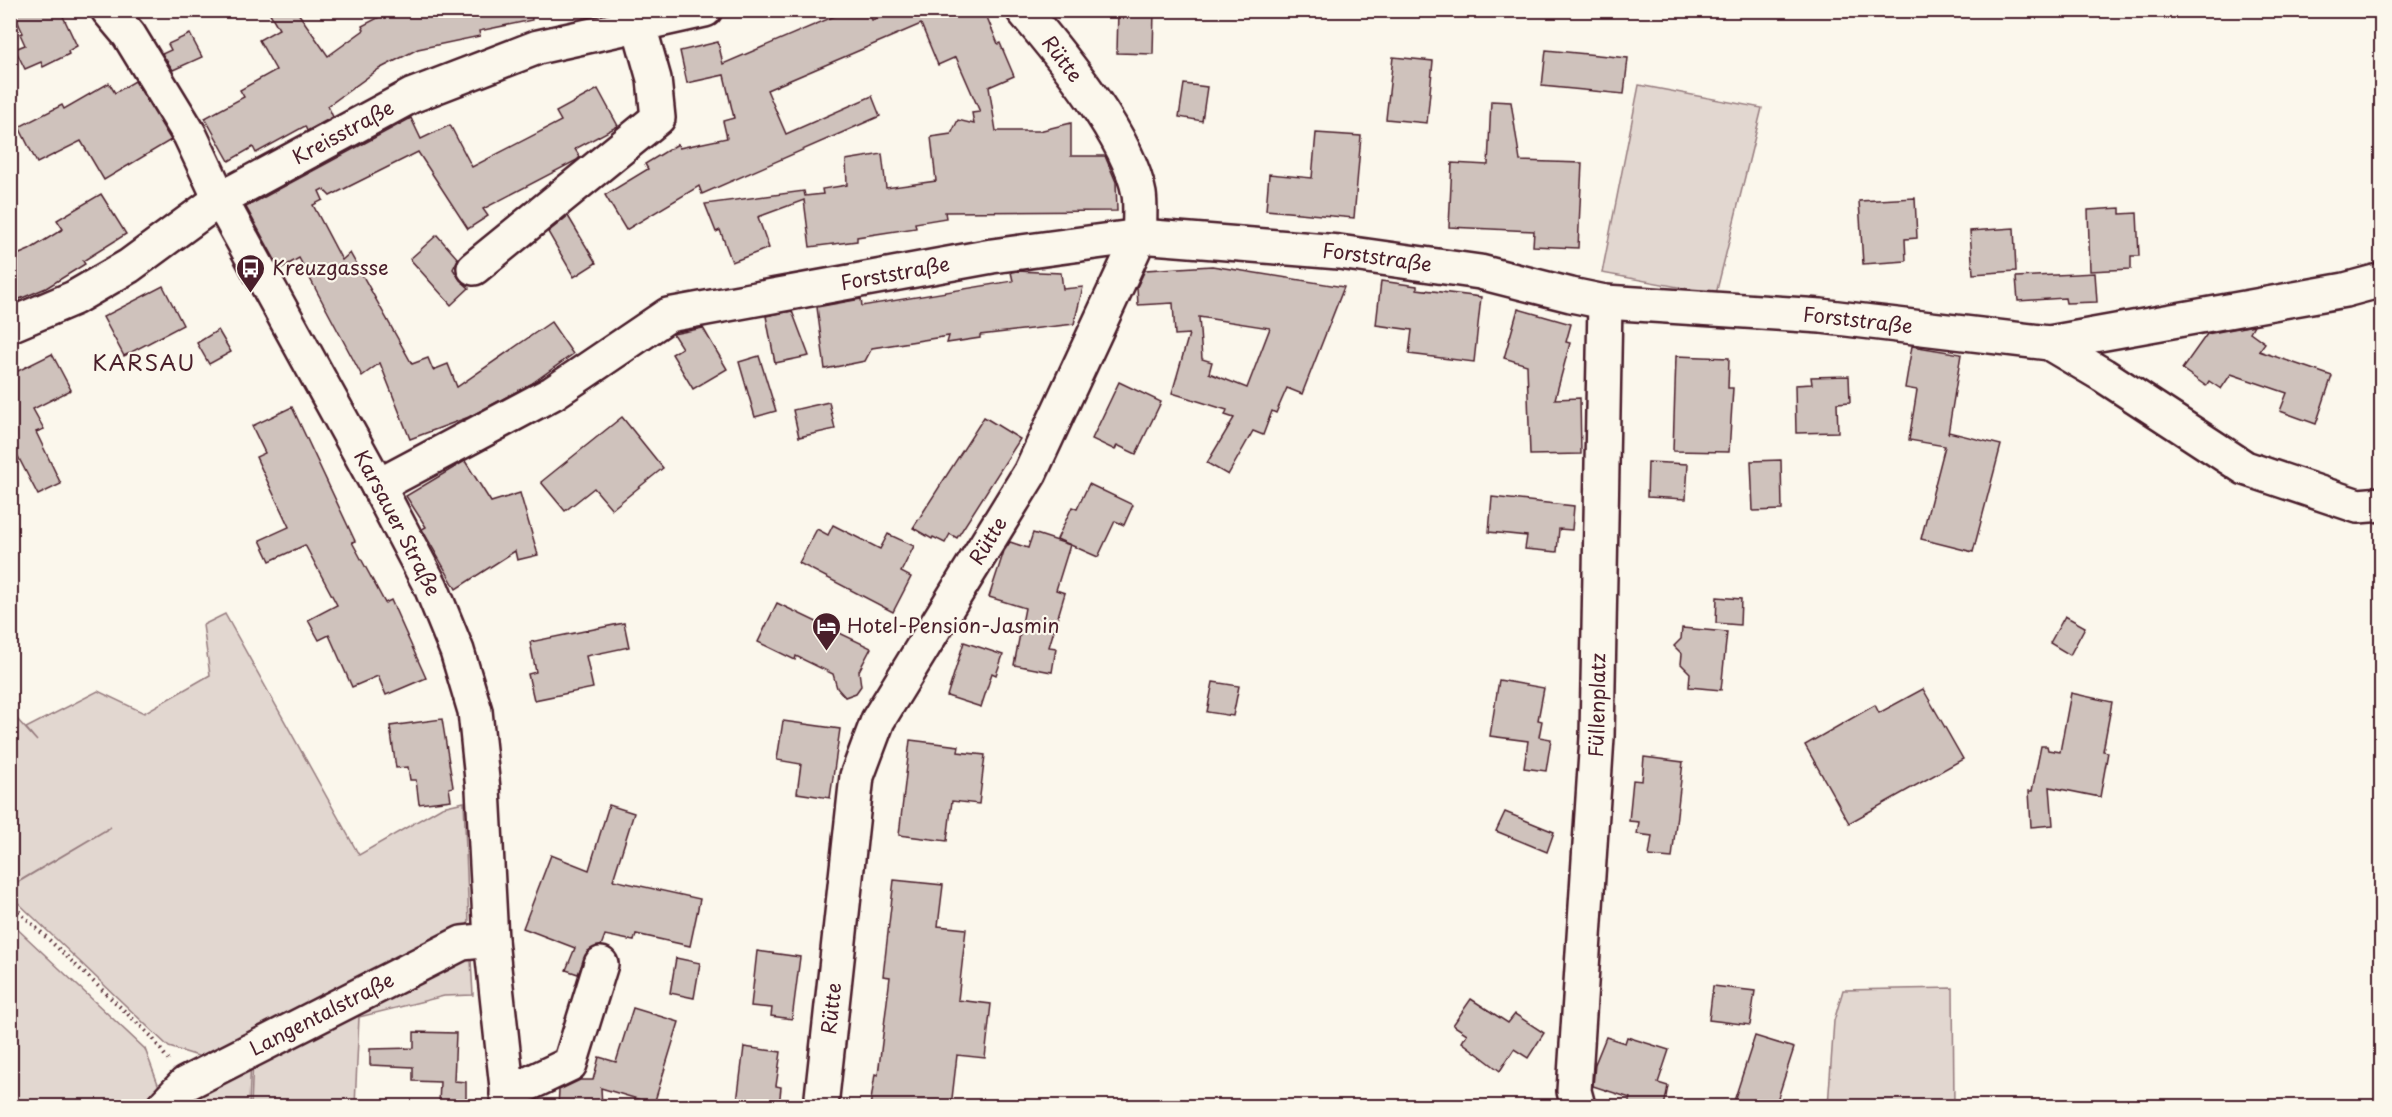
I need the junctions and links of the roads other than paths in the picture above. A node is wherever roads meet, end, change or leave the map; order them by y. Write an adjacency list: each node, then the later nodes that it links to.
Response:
1 (108, 10): 5 (street, Karsauer Straße)
2 (705, 10): 4 (street, Kreisstraße)
3 (1038, 16): 6 (street, Rütte)
4 (639, 26): 5 (street, Kreisstraße); 7 (street)
5 (220, 199): 10 (street, Kreisstraße); 12 (street, Karsauer Straße)
6 (1140, 236): 9 (street, Forststraße); 12 (street, Forststraße); 18 (street, Rütte)
7 (474, 268)
8 (2382, 280): 11 (street)
9 (1605, 302): 11 (street, Forststraße); 19 (street, Füllenplatz)
10 (10, 326)
11 (2049, 343): 13 (street, Forststraße)
12 (378, 486): 14 (street, Karsauer Straße)
13 (2382, 504)
14 (491, 940): 16 (street, Langentalstraße); 17 (street, Karsauer Straße)
15 (601, 964): 17 (street, Karsauer Straße)
16 (175, 1095)
17 (508, 1100)
18 (821, 1107)
19 (1578, 1107)

